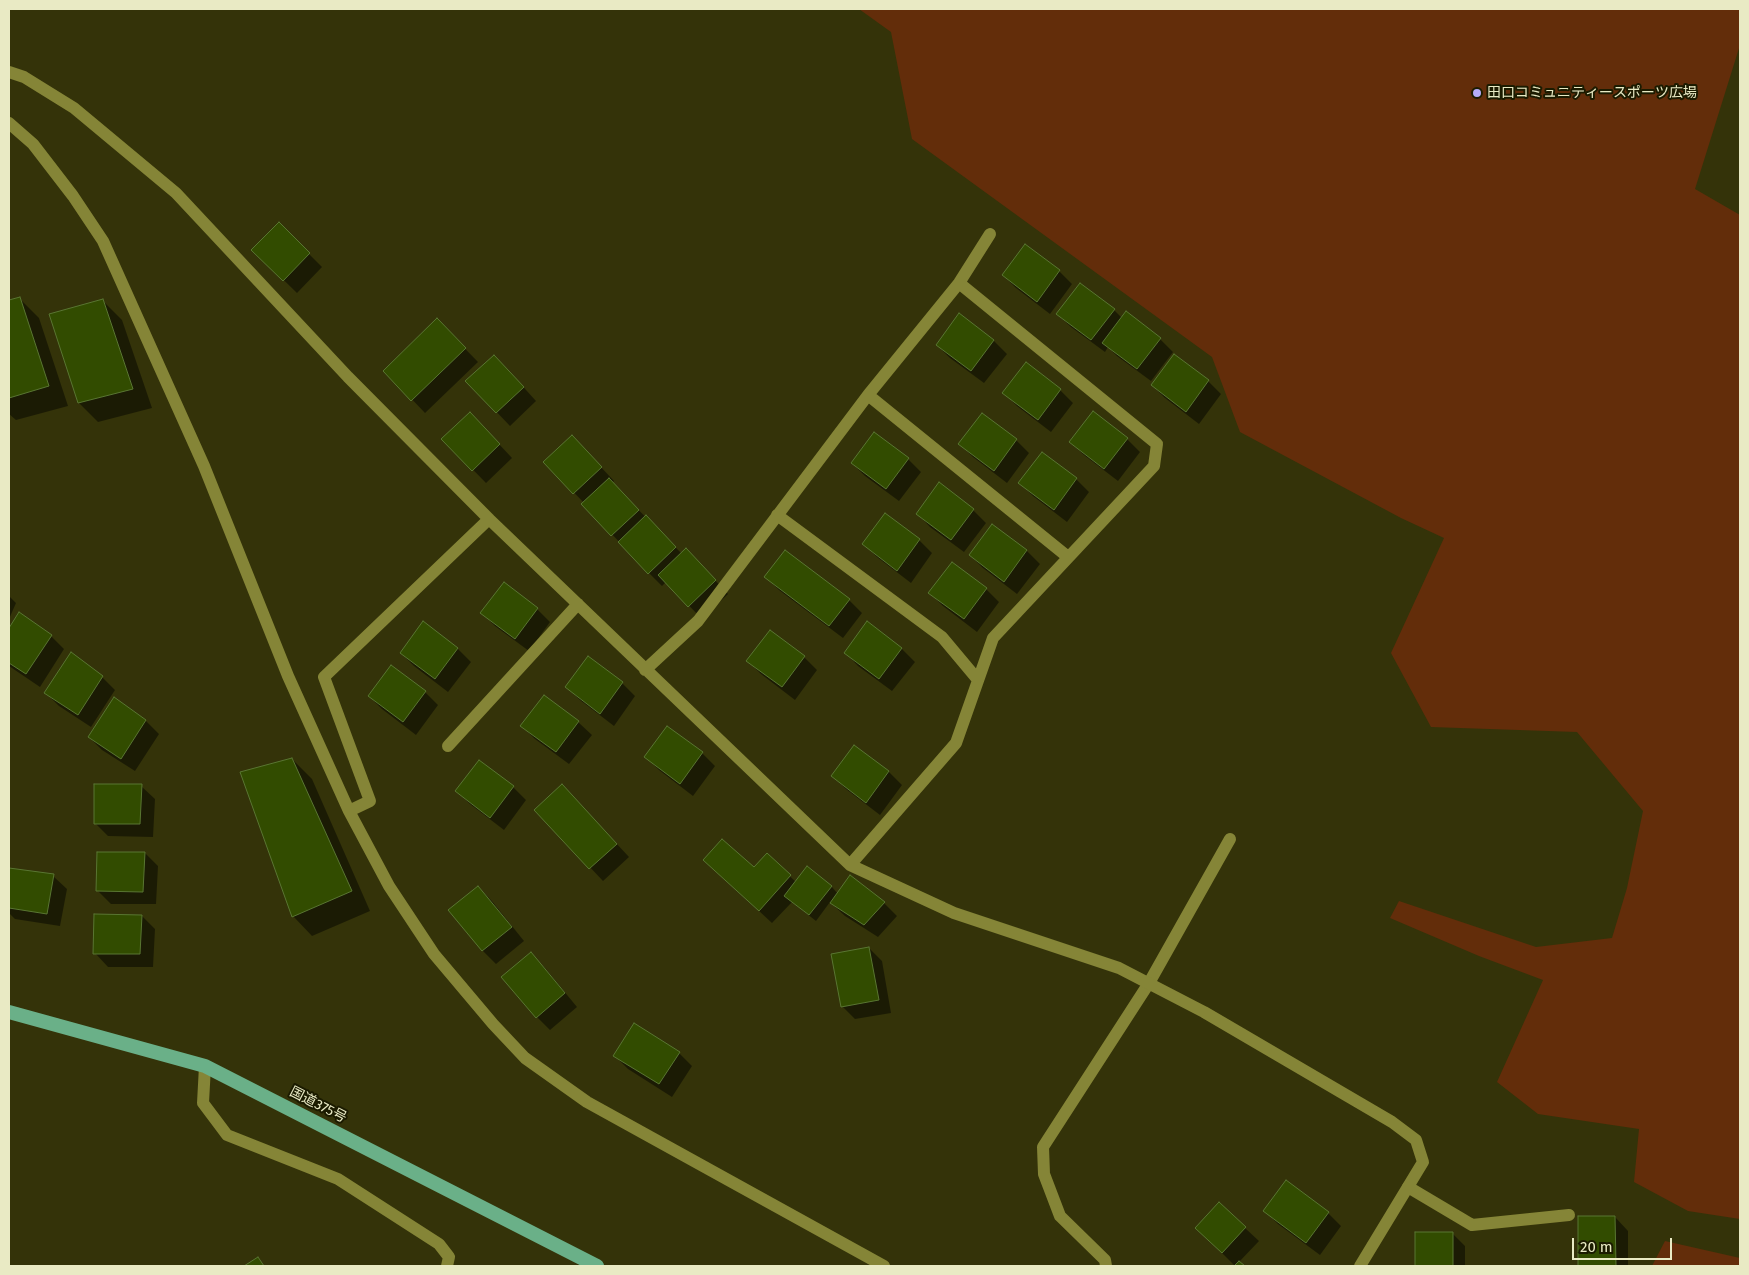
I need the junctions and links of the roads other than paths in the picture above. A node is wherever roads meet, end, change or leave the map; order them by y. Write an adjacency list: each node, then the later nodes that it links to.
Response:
1 (9, 72): 7 (street)
2 (9, 123): 13 (street)
3 (990, 234): 4 (street)
4 (959, 283): 5 (street); 8 (street)
5 (868, 395): 6 (street); 8 (street)
6 (777, 515): 10 (street); 11 (street)
7 (489, 519): 9 (street); 13 (street)
8 (1068, 557): 11 (street)
9 (578, 604): 10 (street); 12 (street)
10 (645, 670): 15 (street)
11 (978, 680): 15 (street)
12 (448, 746)
13 (349, 811): 23 (street)
14 (1230, 839): 16 (street)
15 (850, 865): 16 (street)
16 (1149, 983): 19 (street); 24 (street)
17 (9, 1012): 18 (highway, 国道375号)
18 (205, 1066): 21 (street); 22 (highway, 国道375号)
19 (1408, 1187): 20 (street); 25 (street)
20 (1569, 1215)
21 (447, 1266)
22 (598, 1266)
23 (884, 1266)
24 (1106, 1266)
25 (1360, 1266)

